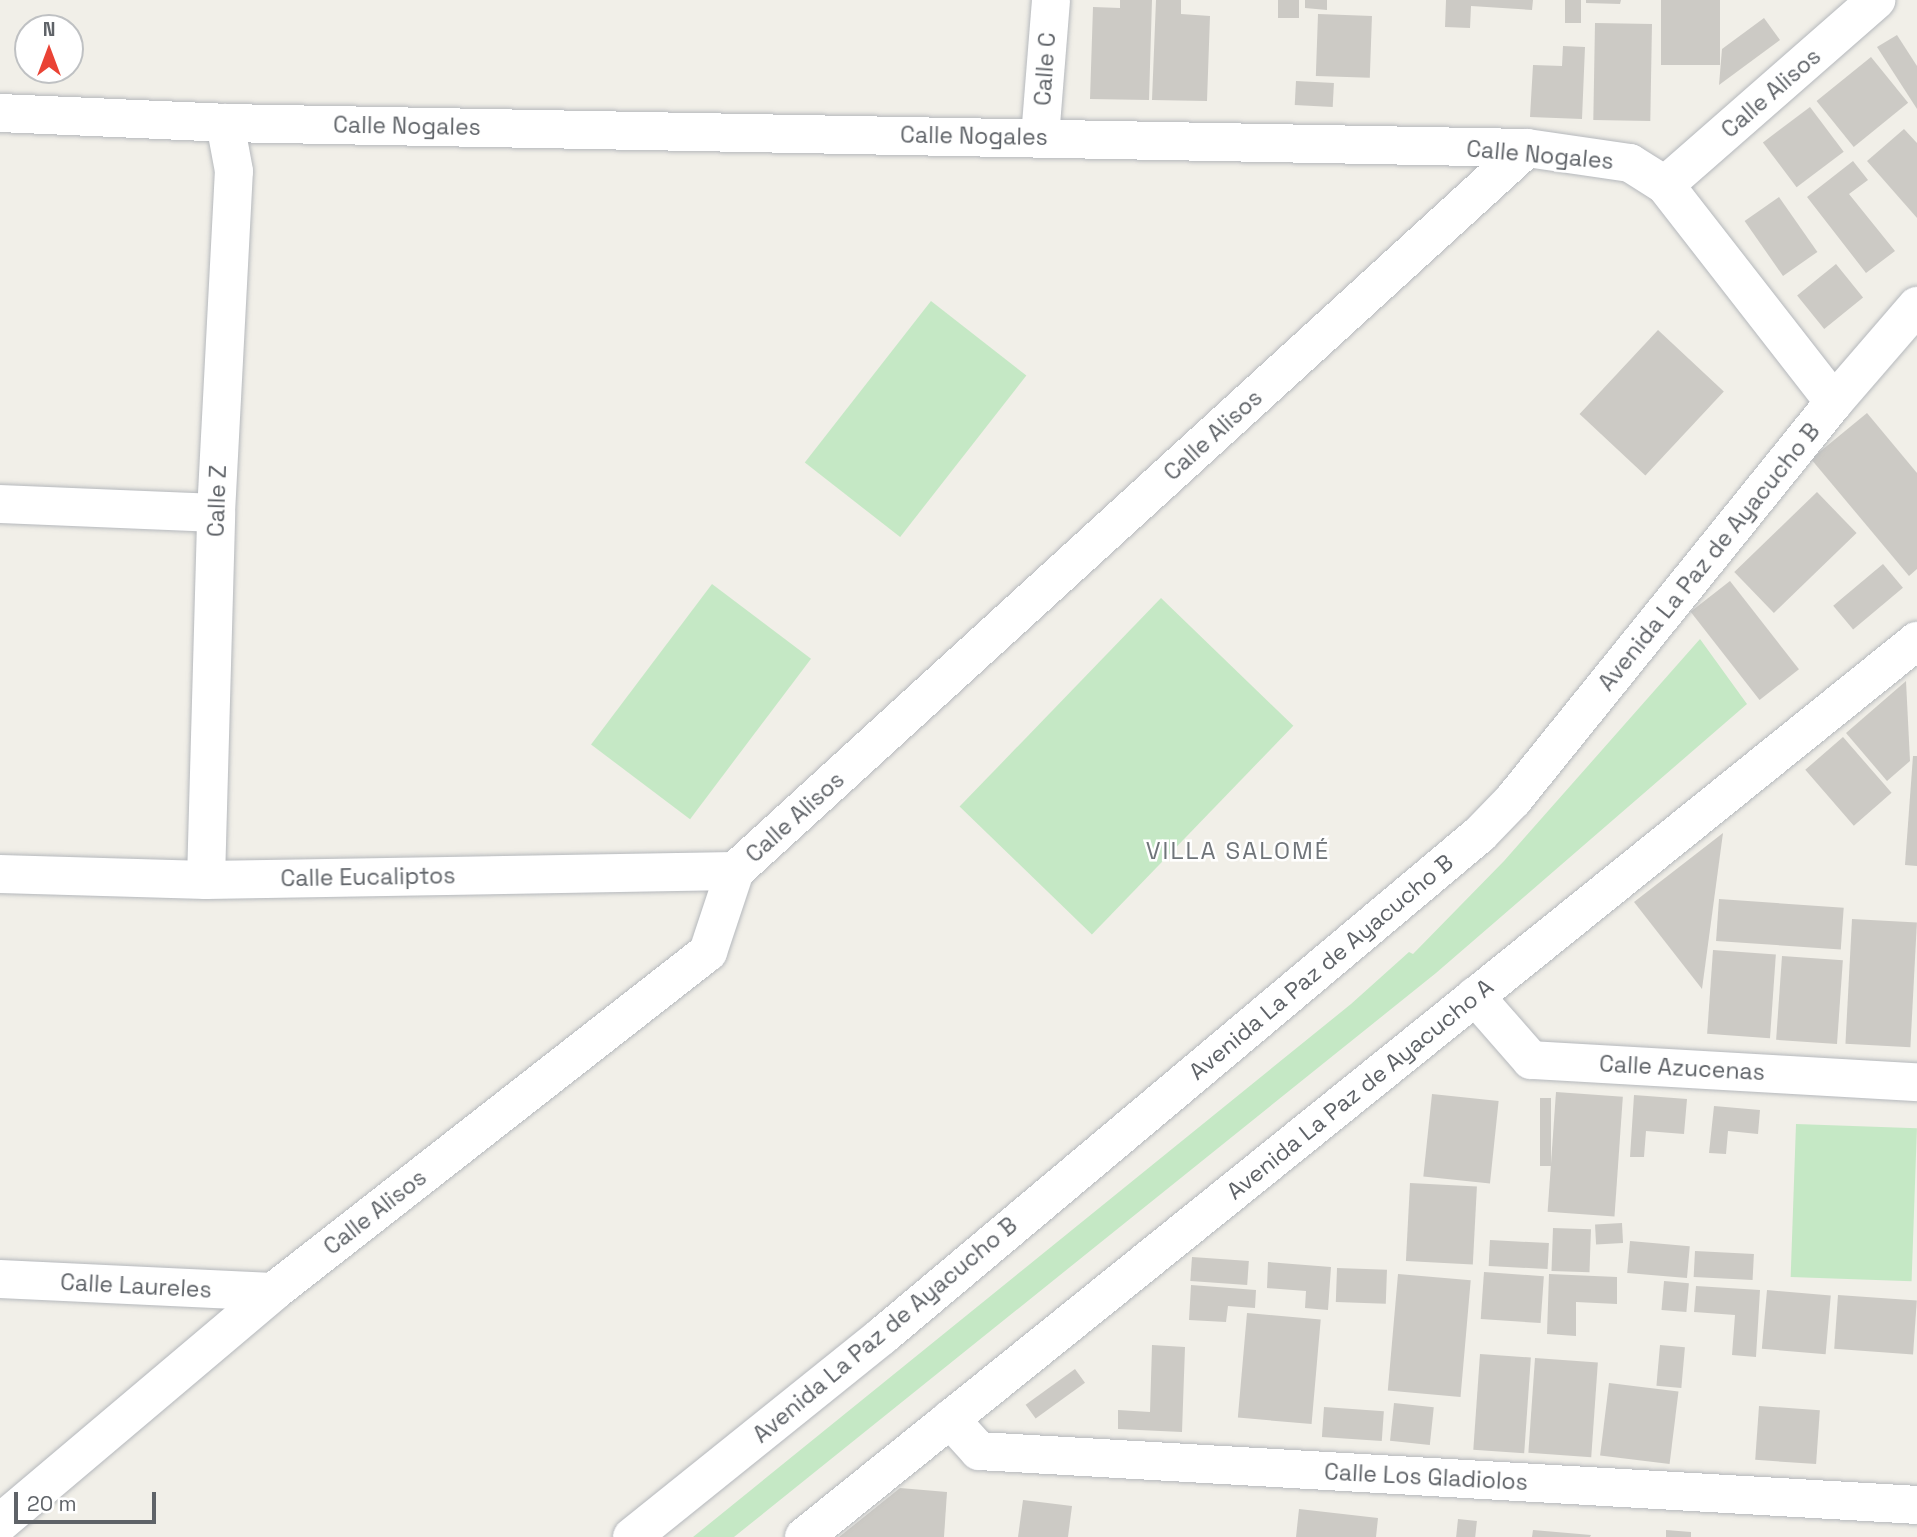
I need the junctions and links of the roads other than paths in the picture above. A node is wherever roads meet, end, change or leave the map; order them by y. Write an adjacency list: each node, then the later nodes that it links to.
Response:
1 (1051, 0): 5 (street, Calle C)
2 (1876, 0): 7 (street, Calle Alisos)
3 (0, 113): 4 (street, Calle Nogales)
4 (225, 123): 5 (street, Calle Nogales); 11 (street, Calle Z)
5 (1040, 137): 6 (street, Calle Nogales)
6 (1527, 148): 7 (street, Calle Nogales); 13 (street, Calle Alisos)
7 (1665, 186): 9 (street, Calle Nogales)
8 (1917, 306): 9 (street, Avenida La Paz de Ayacucho B)
9 (1834, 402): 23 (street, Avenida La Paz de Ayacucho B)
10 (0, 505): 11 (street)
11 (216, 513): 15 (street, Calle Z)
12 (1917, 640): 16 (street, Avenida La Paz de Ayacucho A)
13 (735, 871): 15 (street, Calle Eucaliptos); 19 (street, Calle Alisos)
14 (0, 874): 15 (street, Calle Eucaliptos)
15 (206, 880)
16 (1475, 996): 17 (street, Calle Azucenas); 20 (street, Avenida La Paz de Ayacucho A)
17 (1917, 1082)
18 (0, 1279): 19 (street, Calle Laureles)
19 (273, 1292): 22 (street, Calle Alisos)
20 (950, 1419): 21 (street, Calle Los Gladiolos); 24 (street, Avenida La Paz de Ayacucho A)
21 (1917, 1505)
22 (0, 1523)
23 (632, 1537)
24 (804, 1537)

